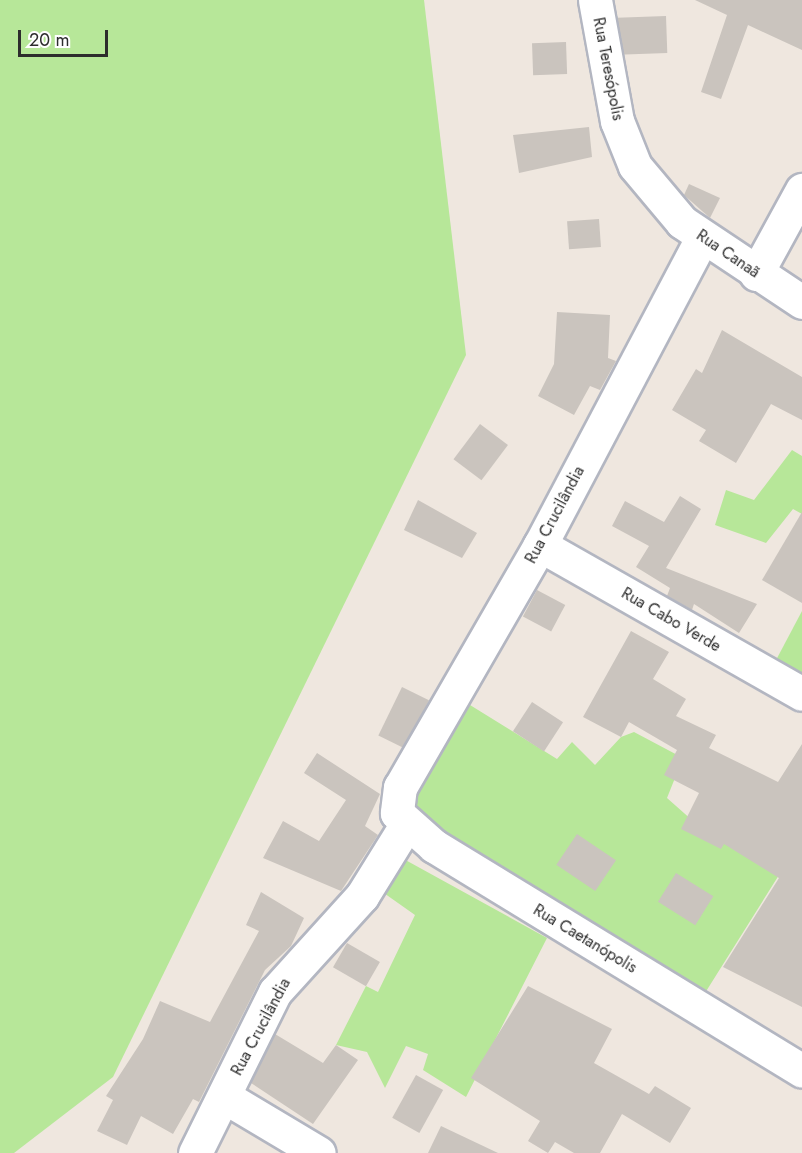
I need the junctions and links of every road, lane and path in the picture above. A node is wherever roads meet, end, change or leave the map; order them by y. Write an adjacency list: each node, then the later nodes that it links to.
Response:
1 (595, 0): 3 (street, Rua Teresópolis)
2 (802, 190): 5 (street)
3 (661, 199): 4 (street, Rua Canaã)
4 (702, 238): 5 (street, Rua Canaã); 7 (street, Rua Crucilândia)
5 (756, 274): 6 (street, Rua Canaã)
6 (802, 302)
7 (540, 545): 8 (street, Rua Cabo Verde); 9 (street, Rua Crucilândia)
8 (802, 694)
9 (406, 825): 10 (street, Rua Caetanópolis); 11 (street, Rua Crucilândia)
10 (802, 1071)
11 (225, 1097): 12 (street, Rua Crucilândia); 13 (street)
12 (195, 1153)
13 (319, 1153)

